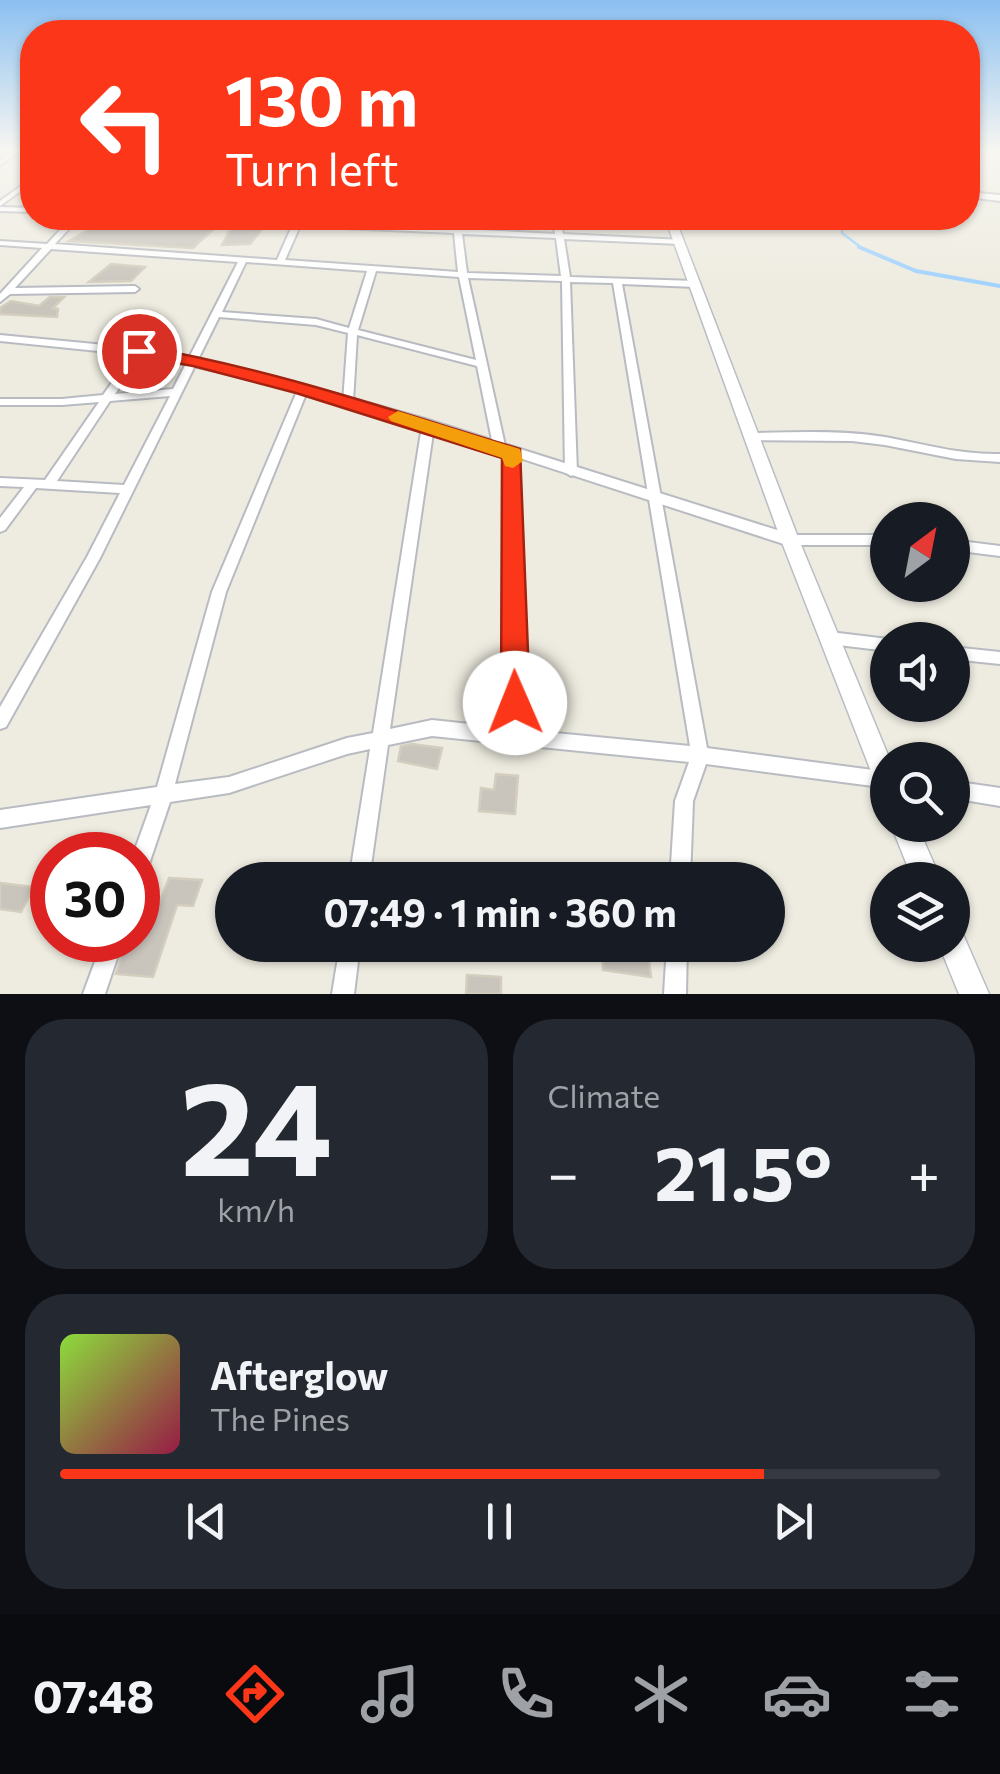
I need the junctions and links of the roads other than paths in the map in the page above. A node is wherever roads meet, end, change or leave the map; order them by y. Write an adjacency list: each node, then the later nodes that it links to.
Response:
1 (64, 230): 10 (street)
2 (294, 230): 12 (street)
3 (416, 230): 6 (street)
4 (559, 230): 7 (street)
5 (675, 230): 8 (main road)
6 (456, 232): 7 (street); 14 (street)
7 (560, 237): 8 (street); 15 (street)
8 (680, 242): 17 (main road)
9 (0, 243): 10 (street)
10 (48, 247): 11 (street); 19 (street)
11 (243, 260): 12 (street); 21 (street)
12 (280, 263): 13 (street)
13 (372, 269): 14 (street); 22 (street)
14 (466, 274): 15 (street); 26 (street)
15 (566, 279): 16 (street); 36 (street)
16 (617, 281): 17 (street); 40 (street)
17 (696, 284): 33 (main road)
18 (135, 289): 19 (street)
19 (10, 290): 20 (street)
20 (0, 299)
21 (217, 314): 22 (street); 25 (street)
22 (353, 330): 26 (street); 31 (street)
23 (0, 338): 24 (street)
24 (139, 351): 25 (street); 29 (street)
25 (195, 361): 27 (street); 28 (street)
26 (481, 364): 34 (street)
27 (303, 389): 31 (street); 57 (street)
28 (178, 392): 29 (street); 39 (street)
29 (106, 398): 30 (street); 38 (street)
30 (0, 402)
31 (348, 402): 32 (street)
32 (428, 426): 34 (street); 52 (street)
33 (753, 437): 35 (street); 42 (main road)
34 (506, 452): 36 (street); 51 (street)
35 (1000, 458)
36 (571, 472): 40 (street)
37 (0, 482): 38 (street)
38 (39, 486): 39 (street); 41 (street)
39 (129, 488): 50 (street)
40 (655, 499): 42 (street); 54 (street)
41 (0, 527)
42 (790, 540): 43 (street); 46 (main road)
43 (870, 540)
44 (970, 547): 45 (street)
45 (1000, 551)
46 (830, 638): 47 (street); 53 (main road)
47 (870, 643)
48 (970, 655): 49 (street)
49 (1000, 658)
50 (0, 722)
51 (516, 736): 52 (street); 54 (street)
52 (378, 739): 57 (street); 61 (street)
53 (871, 742)
54 (700, 755): 55 (street); 62 (street)
55 (870, 779)
56 (970, 792): 58 (street)
57 (164, 794): 59 (street); 60 (street)
58 (1000, 796)
59 (0, 820)
60 (151, 832)
61 (361, 862)
62 (681, 862)
63 (105, 962): 67 (street)
64 (347, 962): 68 (street)
65 (676, 962): 69 (street)
66 (960, 962): 70 (main road)
67 (94, 994)
68 (342, 994)
69 (674, 994)
70 (974, 994)

